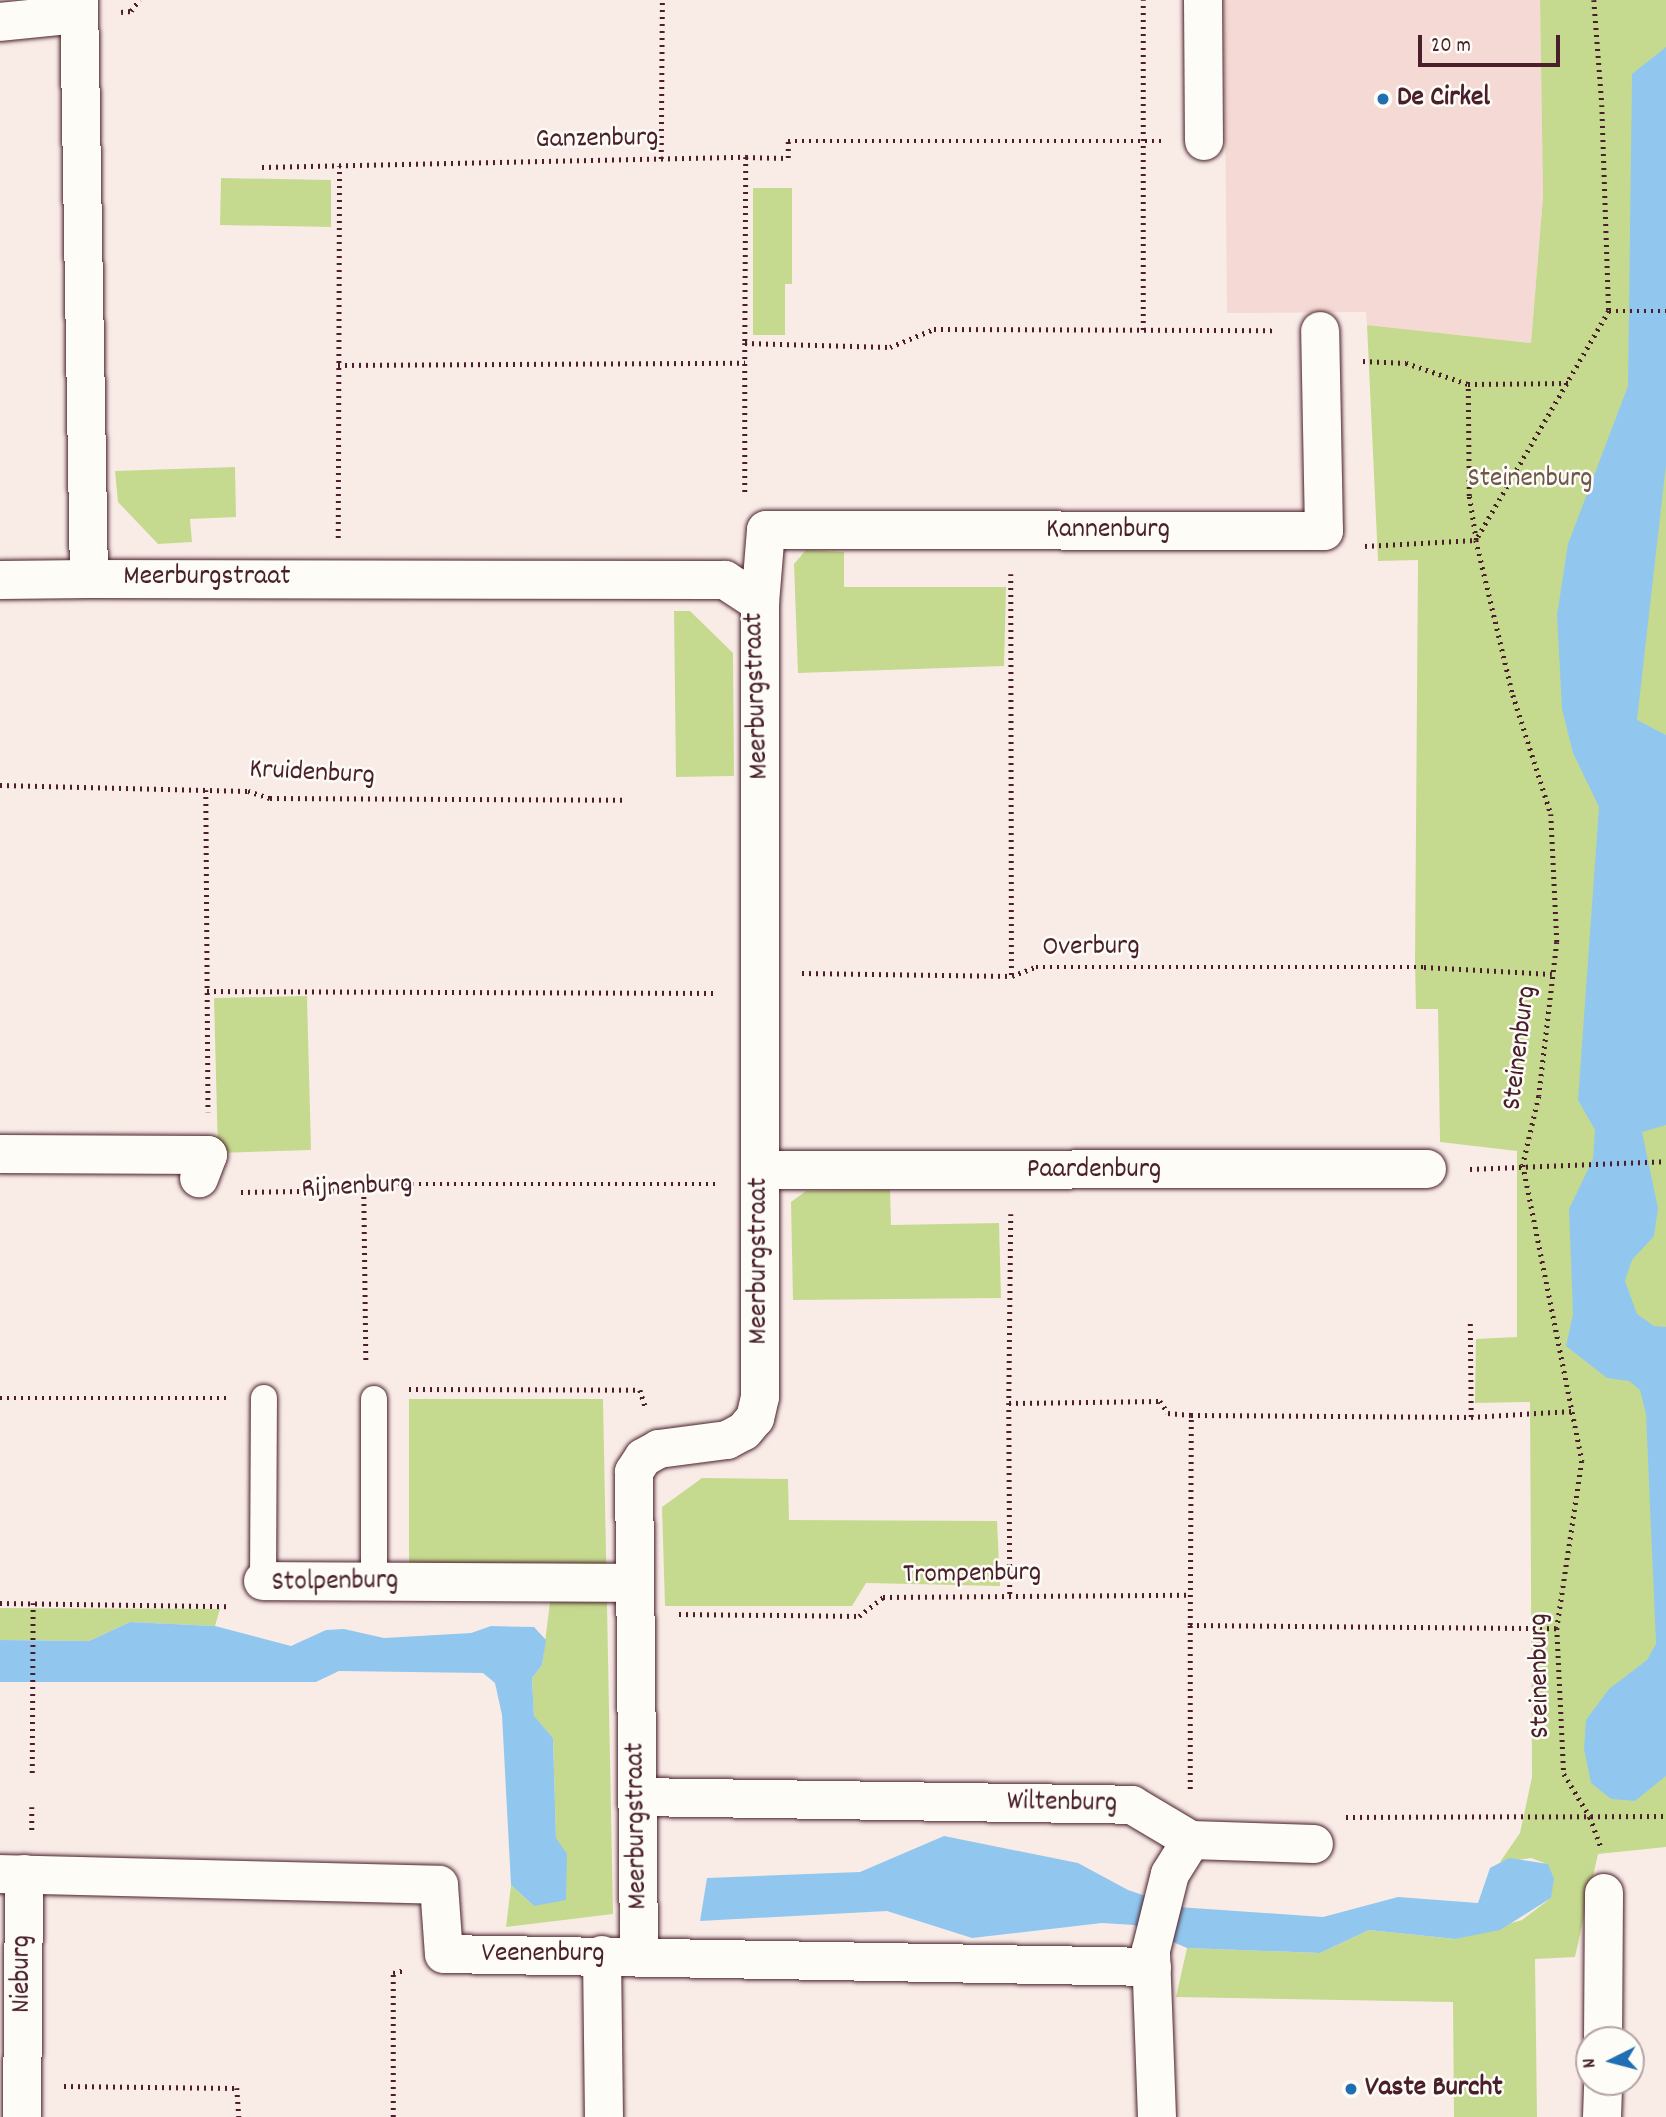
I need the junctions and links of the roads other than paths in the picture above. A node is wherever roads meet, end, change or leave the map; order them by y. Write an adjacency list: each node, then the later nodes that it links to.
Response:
1 (1203, 0): 4 (street)
2 (79, 7): 3 (street); 6 (street, Meerburgstraat)
3 (0, 22)
4 (1204, 141)
5 (1321, 344): 8 (street, Kannenburg)
6 (89, 579): 7 (street); 8 (street, Meerburgstraat)
7 (0, 580)
8 (760, 603): 12 (street, Meerburgstraat)
9 (0, 1154): 10 (street)
10 (204, 1166)
11 (1427, 1169): 12 (street, Paardenburg)
12 (760, 1177): 17 (street, Meerburgstraat)
13 (373, 1394): 16 (lane)
14 (264, 1404): 15 (lane)
15 (263, 1581): 16 (street, Stolpenburg)
16 (374, 1582): 17 (street, Stolpenburg)
17 (635, 1598): 18 (street, Meerburgstraat)
18 (637, 1797): 19 (street, Wiltenburg); 24 (street, Meerburgstraat)
19 (1191, 1839): 20 (street, Wiltenburg); 25 (street)
20 (1314, 1844)
21 (12, 1874): 23 (street, Veenenburg); 28 (street, Nieburg)
22 (1604, 1893): 26 (street)
23 (602, 1955): 24 (street, Veenenburg); 29 (street)
24 (639, 1955): 25 (street, Veenenburg)
25 (1151, 1958): 30 (street)
26 (1603, 2026)
27 (1603, 2096): 31 (street)
28 (22, 2101)
29 (604, 2117)
30 (1157, 2117)
31 (1602, 2117)

